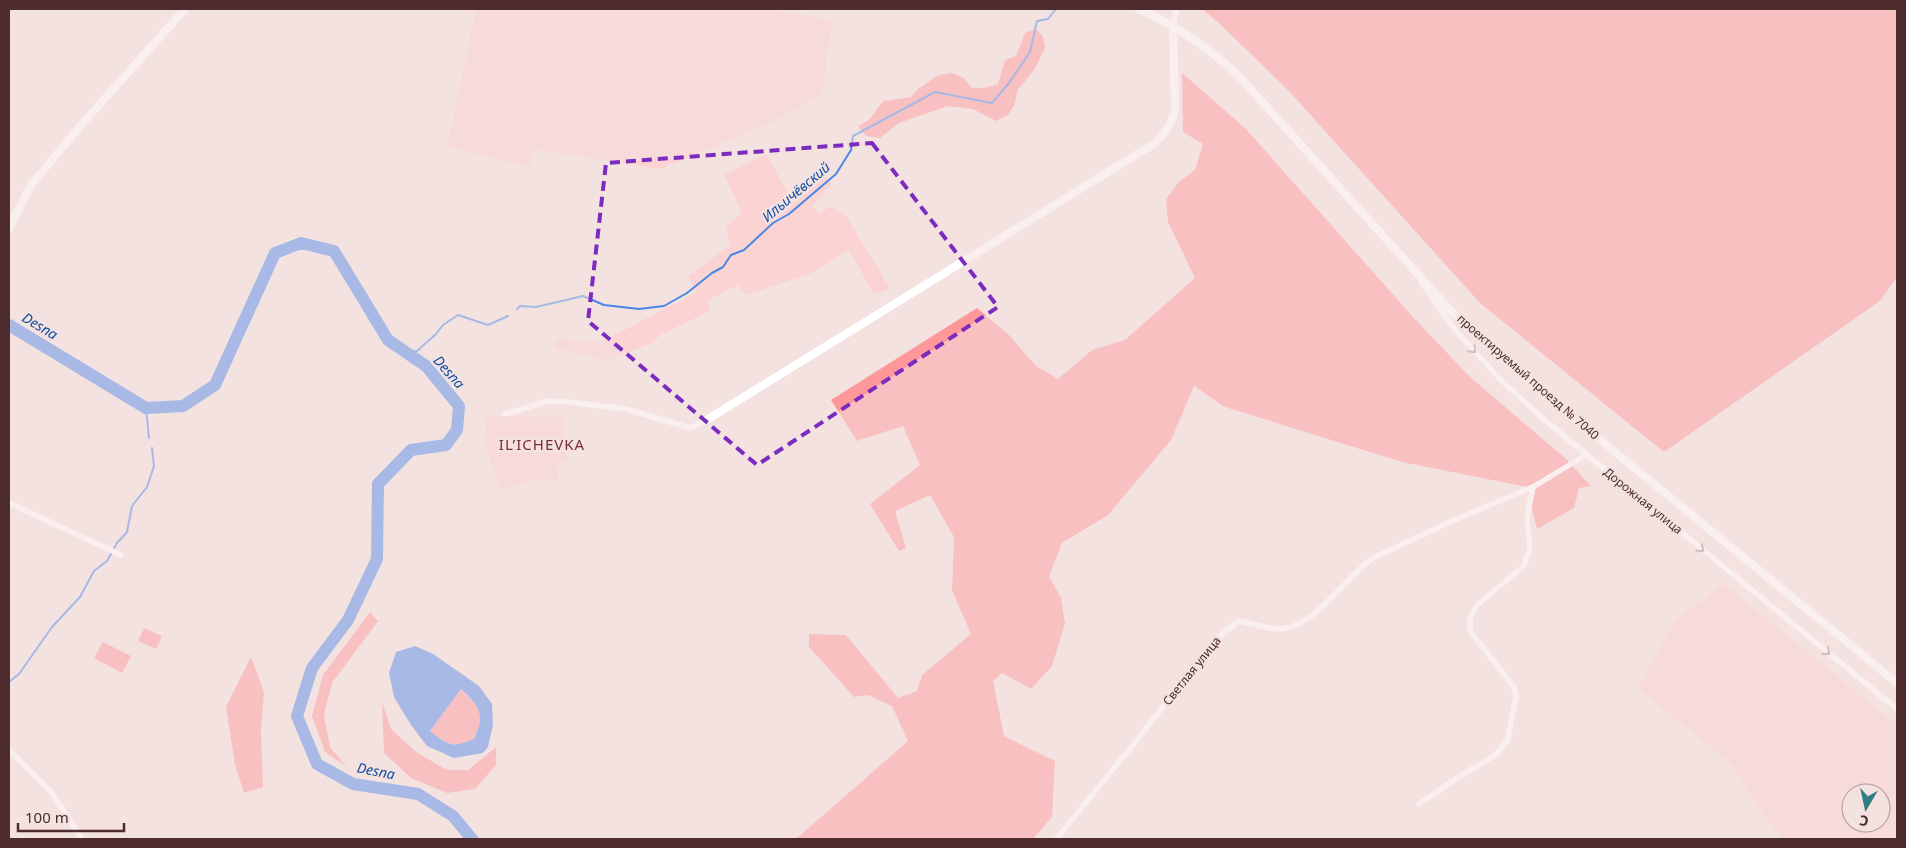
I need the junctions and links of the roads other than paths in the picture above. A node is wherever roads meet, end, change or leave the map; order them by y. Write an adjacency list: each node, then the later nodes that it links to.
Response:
1 (185, 9): 5 (main road)
2 (1139, 9): 4 (main road, проектируемый проезд № 7040)
3 (1176, 9): 4 (street)
4 (1173, 25): 6 (main road, проектируемый проезд № 7040); 8 (main road)
5 (9, 228)
6 (1412, 270): 9 (street, Дорожная улица, one-way to 9); 13 (main road, проектируемый проезд № 7040)
7 (505, 414): 8 (street)
8 (705, 421)
9 (1586, 455): 10 (street, Светлая улица); 14 (street, Дорожная улица, one-way to 14)
10 (1533, 487): 16 (street); 17 (street, Светлая улица)
11 (9, 503): 12 (street)
12 (121, 555)
13 (1897, 683)
14 (1897, 709)
15 (9, 750): 18 (street)
16 (1419, 804)
17 (1057, 838)
18 (82, 839)

